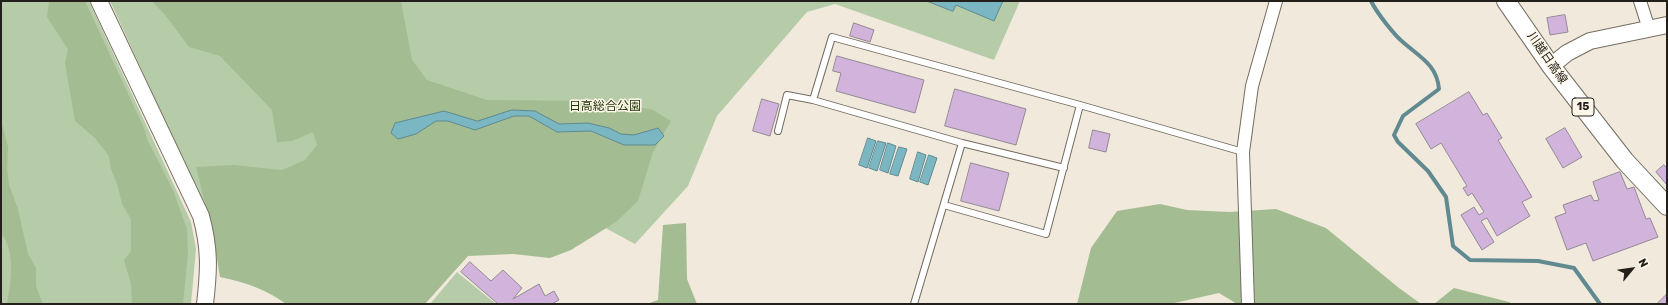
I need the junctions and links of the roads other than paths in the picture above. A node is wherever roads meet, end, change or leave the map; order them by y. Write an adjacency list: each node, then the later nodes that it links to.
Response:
1 (99, 1): 16 (street)
2 (1276, 1): 12 (street)
3 (1506, 1): 7 (main road, 川越日高線 / 15)
4 (1640, 1): 6 (street)
5 (1667, 25): 6 (street)
6 (1649, 29): 7 (street)
7 (1551, 66): 15 (main road, 川越日高線 / 15)
8 (813, 100): 9 (lane); 10 (lane); 11 (lane)
9 (1080, 105): 12 (lane); 13 (lane)
10 (778, 131)
11 (962, 143): 13 (lane); 14 (lane)
12 (1243, 152): 18 (street)
13 (1064, 168): 14 (lane)
14 (944, 205): 17 (lane)
15 (1667, 206)
16 (205, 304)
17 (914, 304)
18 (1248, 304)

